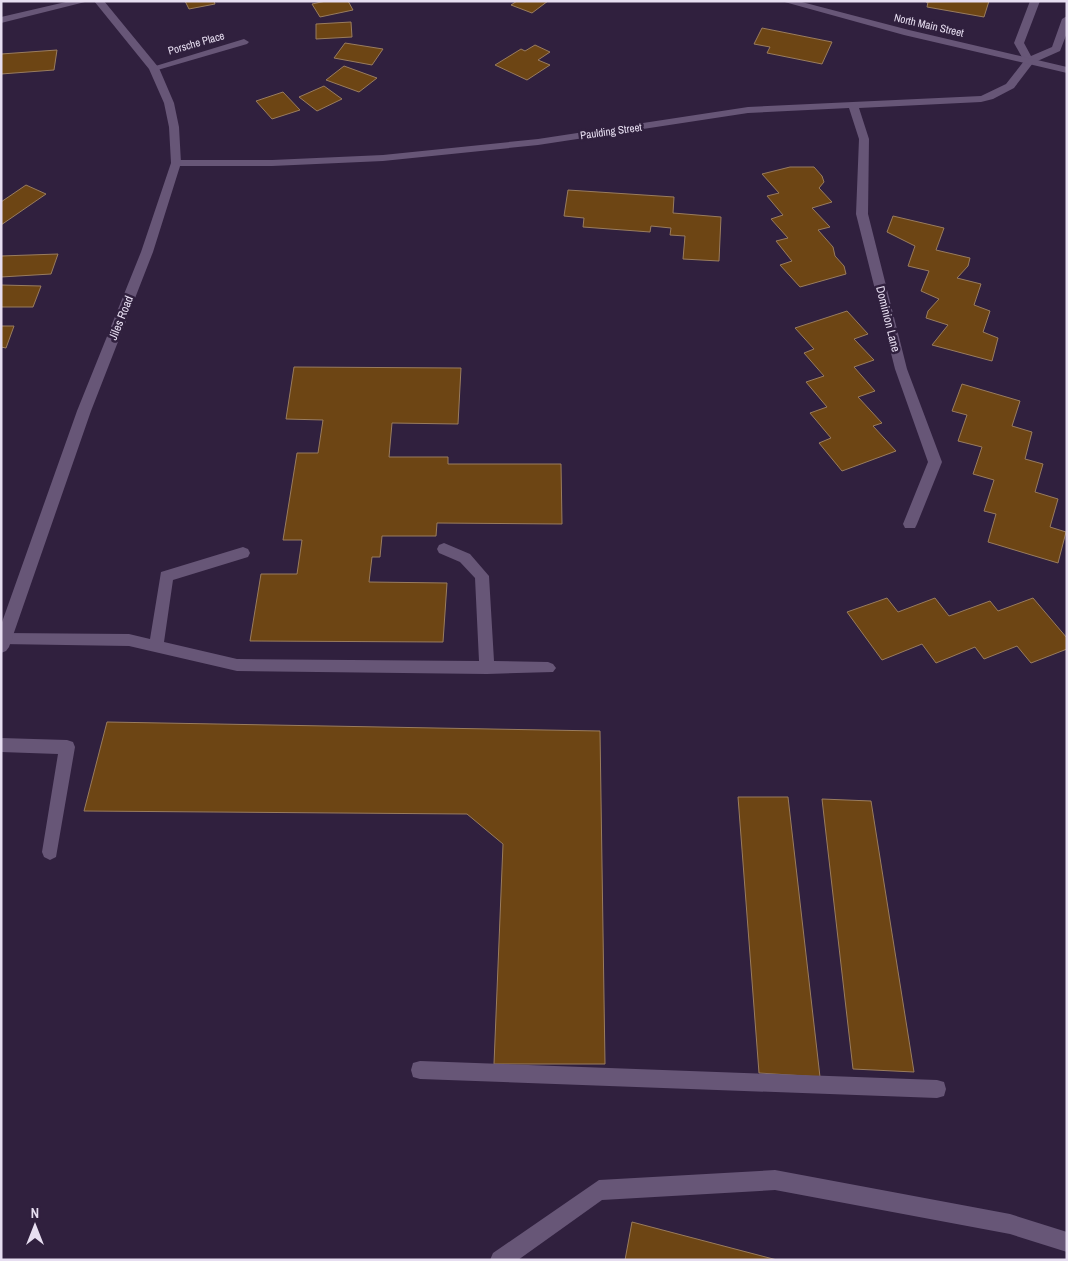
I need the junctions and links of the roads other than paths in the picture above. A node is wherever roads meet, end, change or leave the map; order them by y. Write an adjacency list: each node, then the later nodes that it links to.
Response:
1 (84, 1): 6 (street)
2 (99, 1): 9 (street, Jiles Road)
3 (786, 1): 8 (street, North Main Street)
4 (1035, 1): 8 (street)
5 (1067, 19): 8 (street)
6 (1, 20)
7 (244, 42): 9 (street, Porsche Place)
8 (1030, 61): 10 (street, North Main Street); 11 (street, Paulding Street)
9 (154, 68): 12 (street, Jiles Road)
10 (1067, 70)
11 (854, 106): 12 (street, Paulding Street); 13 (street, Dominion Lane)
12 (176, 163): 16 (street, Jiles Road)
13 (910, 524)
14 (444, 549): 18 (street)
15 (243, 553): 17 (street)
16 (2, 642): 17 (street)
17 (156, 646): 18 (street)
18 (487, 668): 19 (street)
19 (548, 668)
20 (1, 745): 21 (street)
21 (50, 852)
22 (420, 1070): 23 (street)
23 (937, 1089)
24 (1067, 1242): 25 (street)
25 (500, 1260)

